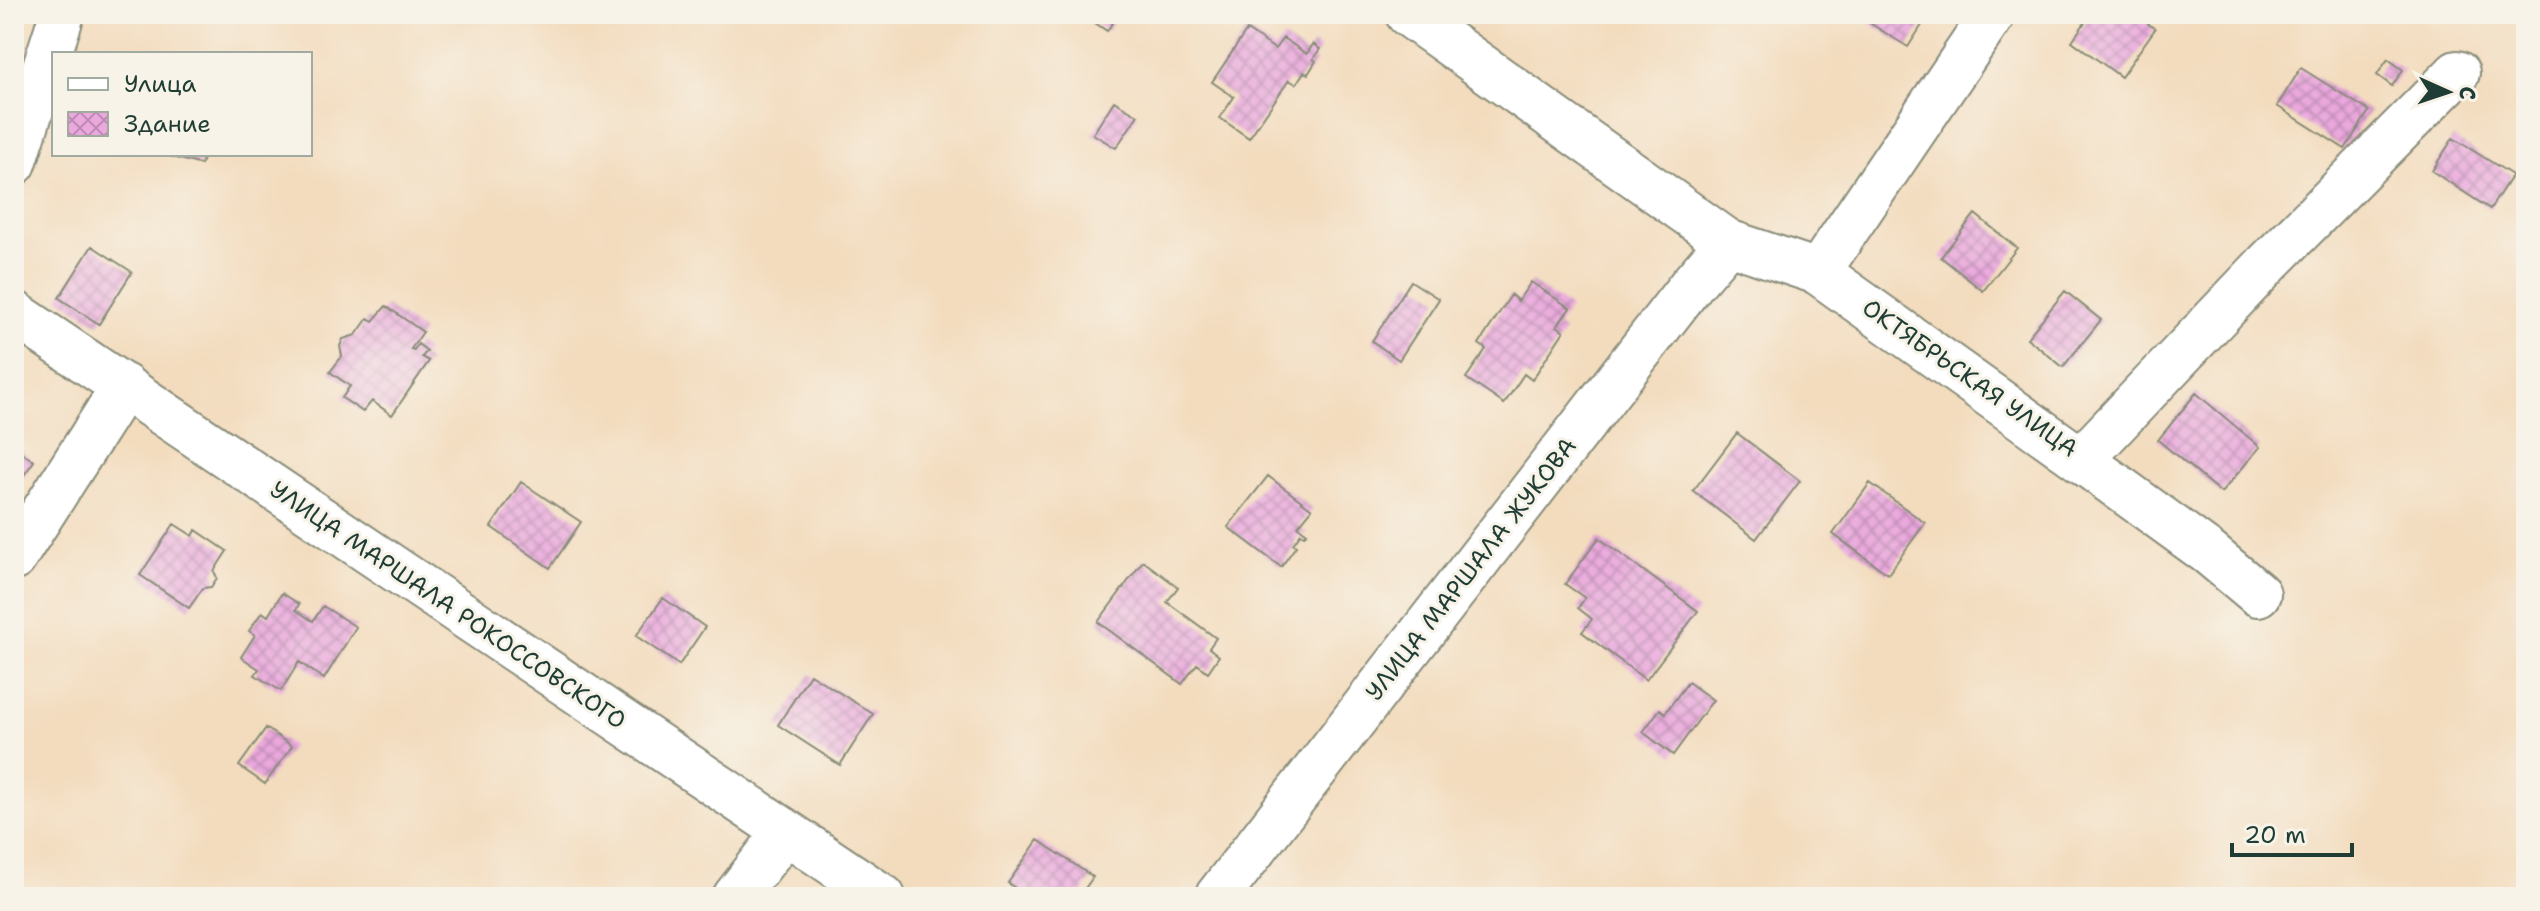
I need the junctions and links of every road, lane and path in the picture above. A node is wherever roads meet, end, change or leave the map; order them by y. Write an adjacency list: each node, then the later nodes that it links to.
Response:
1 (62, 14): 5 (street)
2 (1408, 14): 6 (street, ОКТЯБРЬСКАЯ УЛИЦА)
3 (1993, 14): 7 (street)
4 (2457, 73): 10 (street, ОКТЯБРЬСКАЯ УЛИЦА)
5 (14, 163)
6 (1728, 242): 7 (street, ОКТЯБРЬСКАЯ УЛИЦА); 16 (street, УЛИЦА МАРШАЛА ЖУКОВА)
7 (1818, 272): 10 (street, ОКТЯБРЬСКАЯ УЛИЦА)
8 (14, 313): 9 (street, УЛИЦА МАРШАЛА РОКОССОВСКОГО)
9 (124, 386): 11 (street); 13 (street, УЛИЦА МАРШАЛА РОКОССОВСКОГО)
10 (2081, 460): 12 (street)
11 (14, 558)
12 (2258, 594)
13 (785, 833): 14 (street); 15 (street, УЛИЦА МАРШАЛА РОКОССОВСКОГО)
14 (735, 897)
15 (883, 897)
16 (1217, 897)

